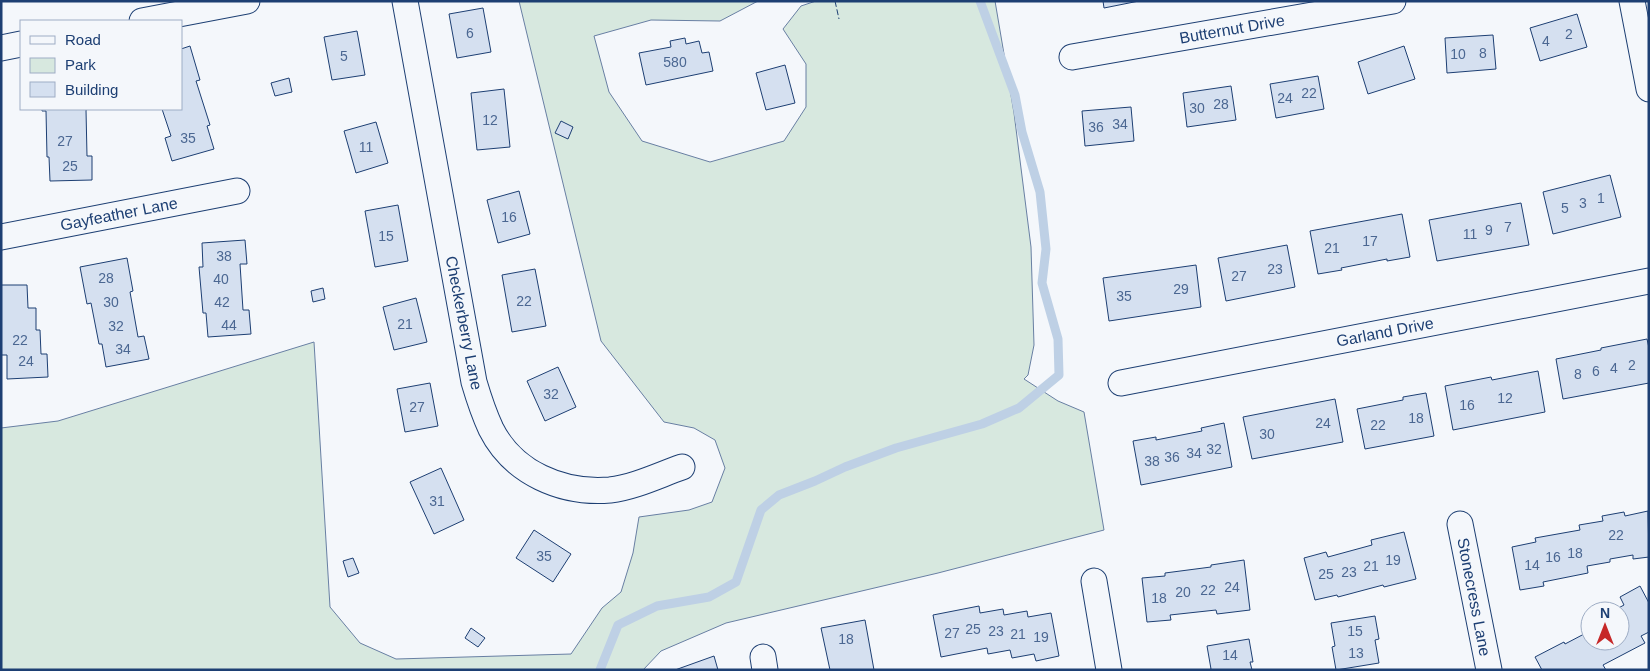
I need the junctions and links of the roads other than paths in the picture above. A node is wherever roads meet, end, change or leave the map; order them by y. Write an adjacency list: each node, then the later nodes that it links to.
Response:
1 (405, 1): 14 (street, Checkerberry Lane)
2 (1393, 1): 8 (street, Butternut Drive)
3 (1632, 1): 9 (street)
4 (238, 2): 5 (street)
5 (147, 20)
6 (20, 44): 7 (street)
7 (1, 48)
8 (1072, 57)
9 (1649, 89)
10 (238, 191): 11 (street, Gayfeather Lane)
11 (1, 237)
12 (1649, 281): 13 (street, Garland Drive)
13 (1121, 383)
14 (682, 467)
15 (1460, 524): 18 (street, Stonecress Lane)
16 (1094, 581): 17 (street)
17 (1109, 670)
18 (1489, 670)

